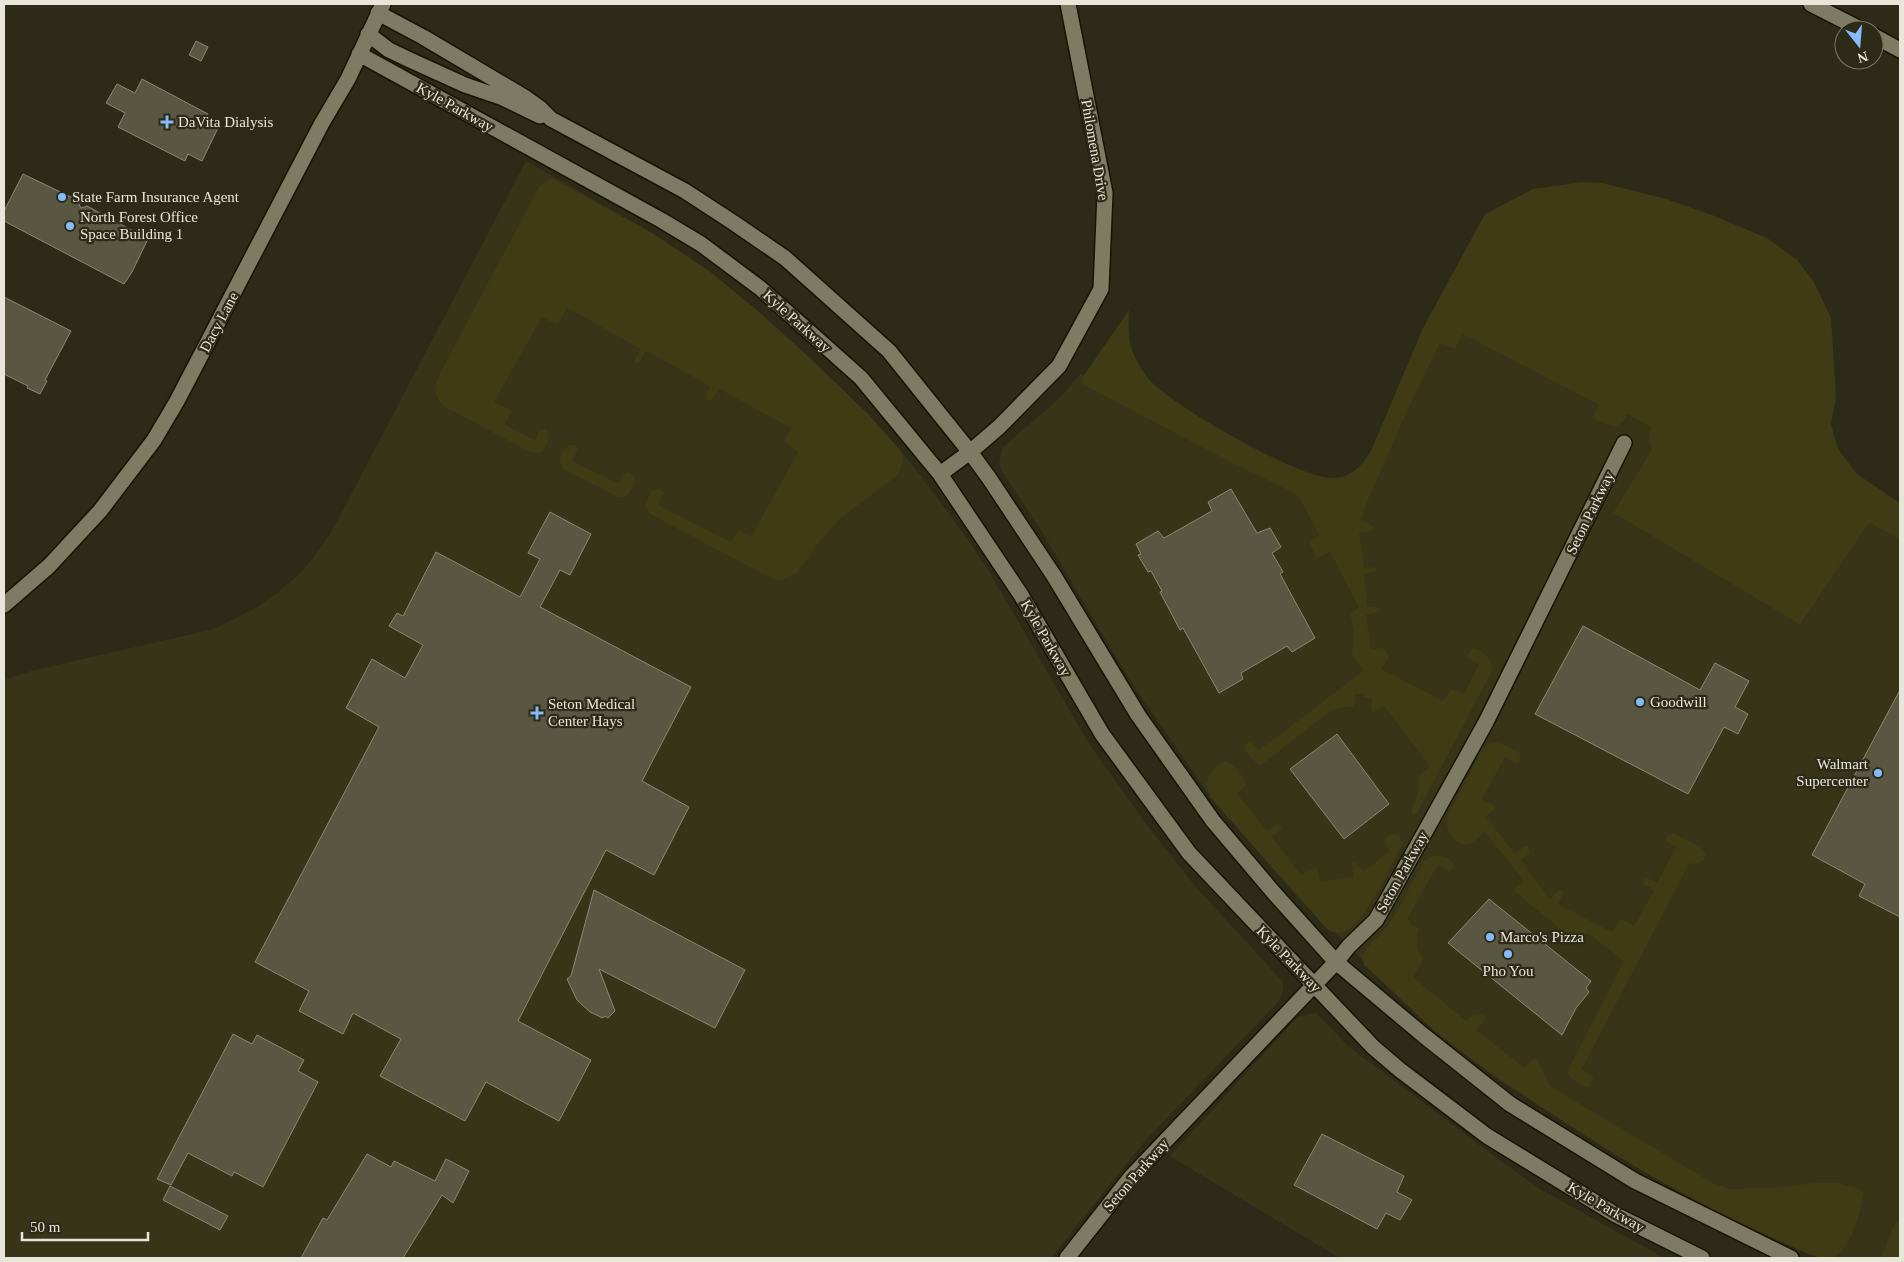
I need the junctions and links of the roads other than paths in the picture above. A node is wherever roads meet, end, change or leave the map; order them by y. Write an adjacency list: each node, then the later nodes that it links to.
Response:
1 (1068, 4): 11 (street, Philomena Drive)
2 (1812, 4): 4 (street)
3 (381, 8): 5 (street, Dacy Lane); 9 (street, Kyle Parkway)
4 (1843, 20)
5 (368, 34): 8 (street, Dacy Lane); 9 (street, Kyle Parkway)
6 (1884, 41): 7 (street)
7 (1900, 50)
8 (359, 54): 12 (street, Kyle Parkway); 13 (street, Dacy Lane)
9 (551, 119): 11 (street, Kyle Parkway)
10 (1624, 443): 14 (street, Seton Parkway)
11 (970, 452): 12 (street, Philomena Drive); 14 (street, Kyle Parkway)
12 (940, 474): 15 (street, Kyle Parkway)
13 (6, 598)
14 (1336, 962): 15 (street, Seton Parkway); 18 (street, Kyle Parkway)
15 (1314, 985): 16 (street, Seton Parkway); 17 (street, Kyle Parkway)
16 (1067, 1258)
17 (1702, 1258)
18 (1791, 1258)

